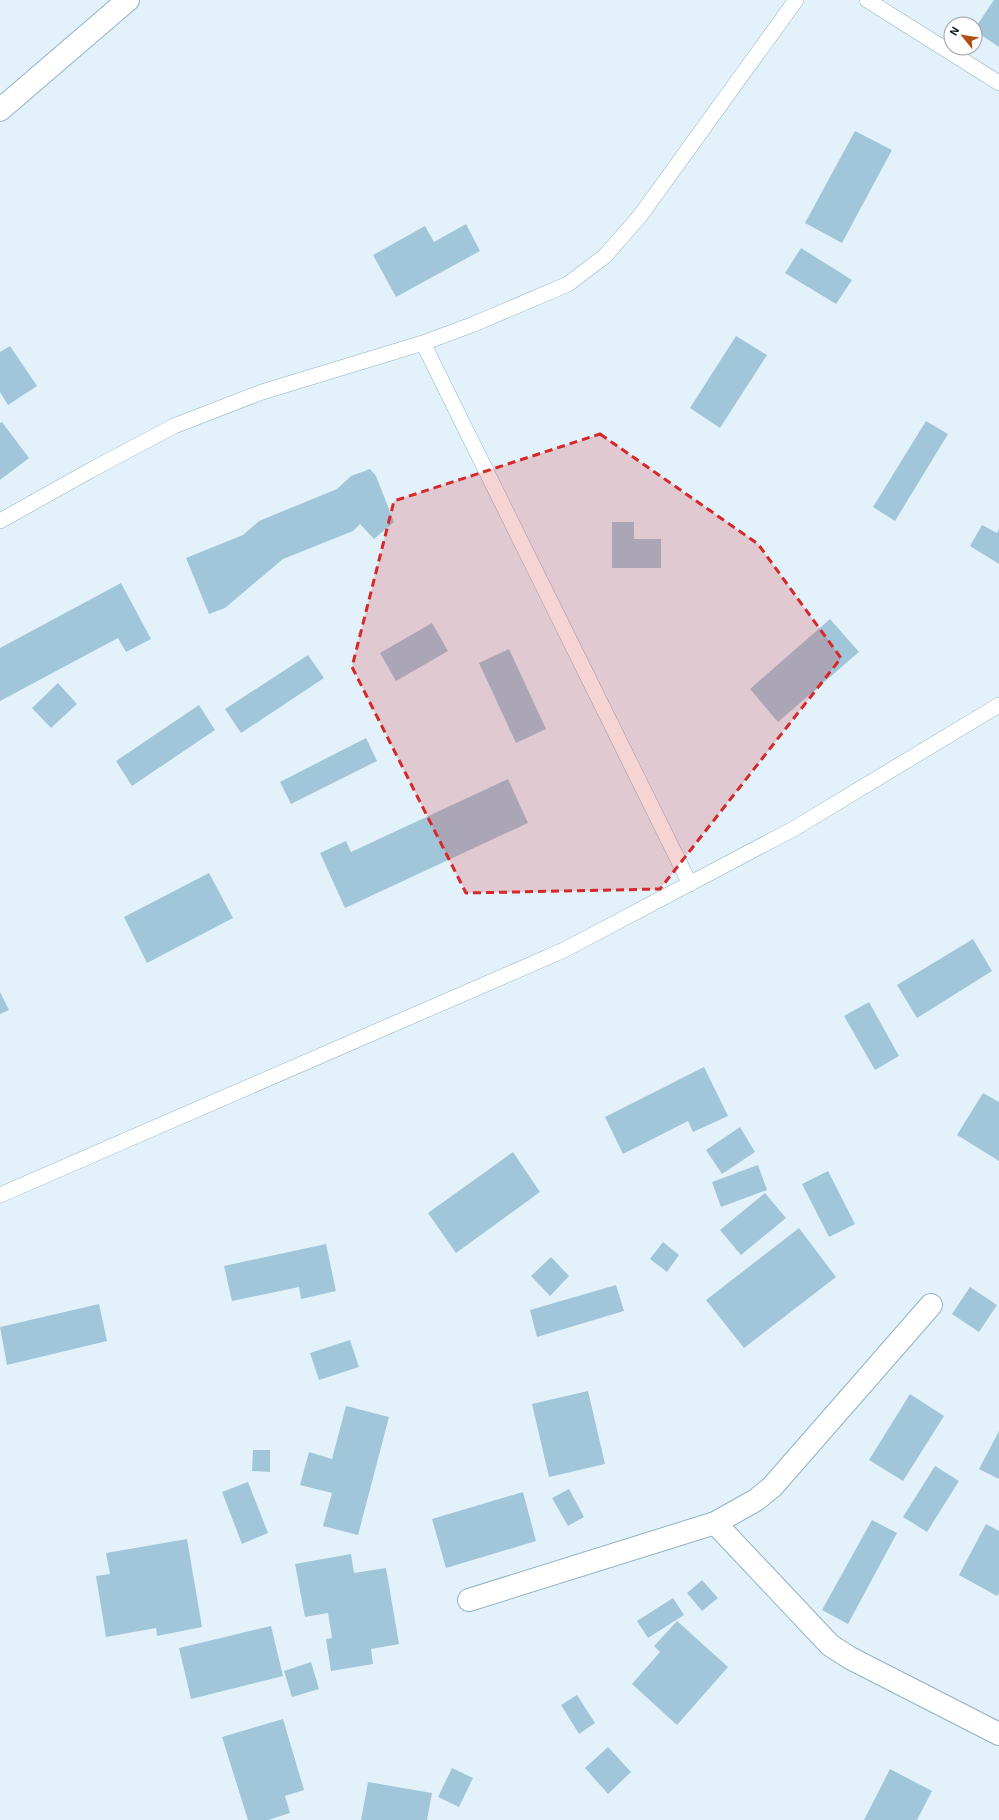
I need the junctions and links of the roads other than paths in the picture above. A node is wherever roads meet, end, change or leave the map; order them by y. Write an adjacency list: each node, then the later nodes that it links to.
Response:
1 (128, 0): 5 (street)
2 (796, 0): 6 (lane)
3 (867, 0): 4 (lane)
4 (999, 83)
5 (0, 110)
6 (422, 343): 7 (lane); 9 (lane)
7 (0, 521)
8 (999, 705): 9 (lane)
9 (690, 884): 10 (lane)
10 (0, 1195)
11 (930, 1305): 12 (street)
12 (715, 1523): 13 (street); 14 (street)
13 (469, 1600)
14 (999, 1734)

